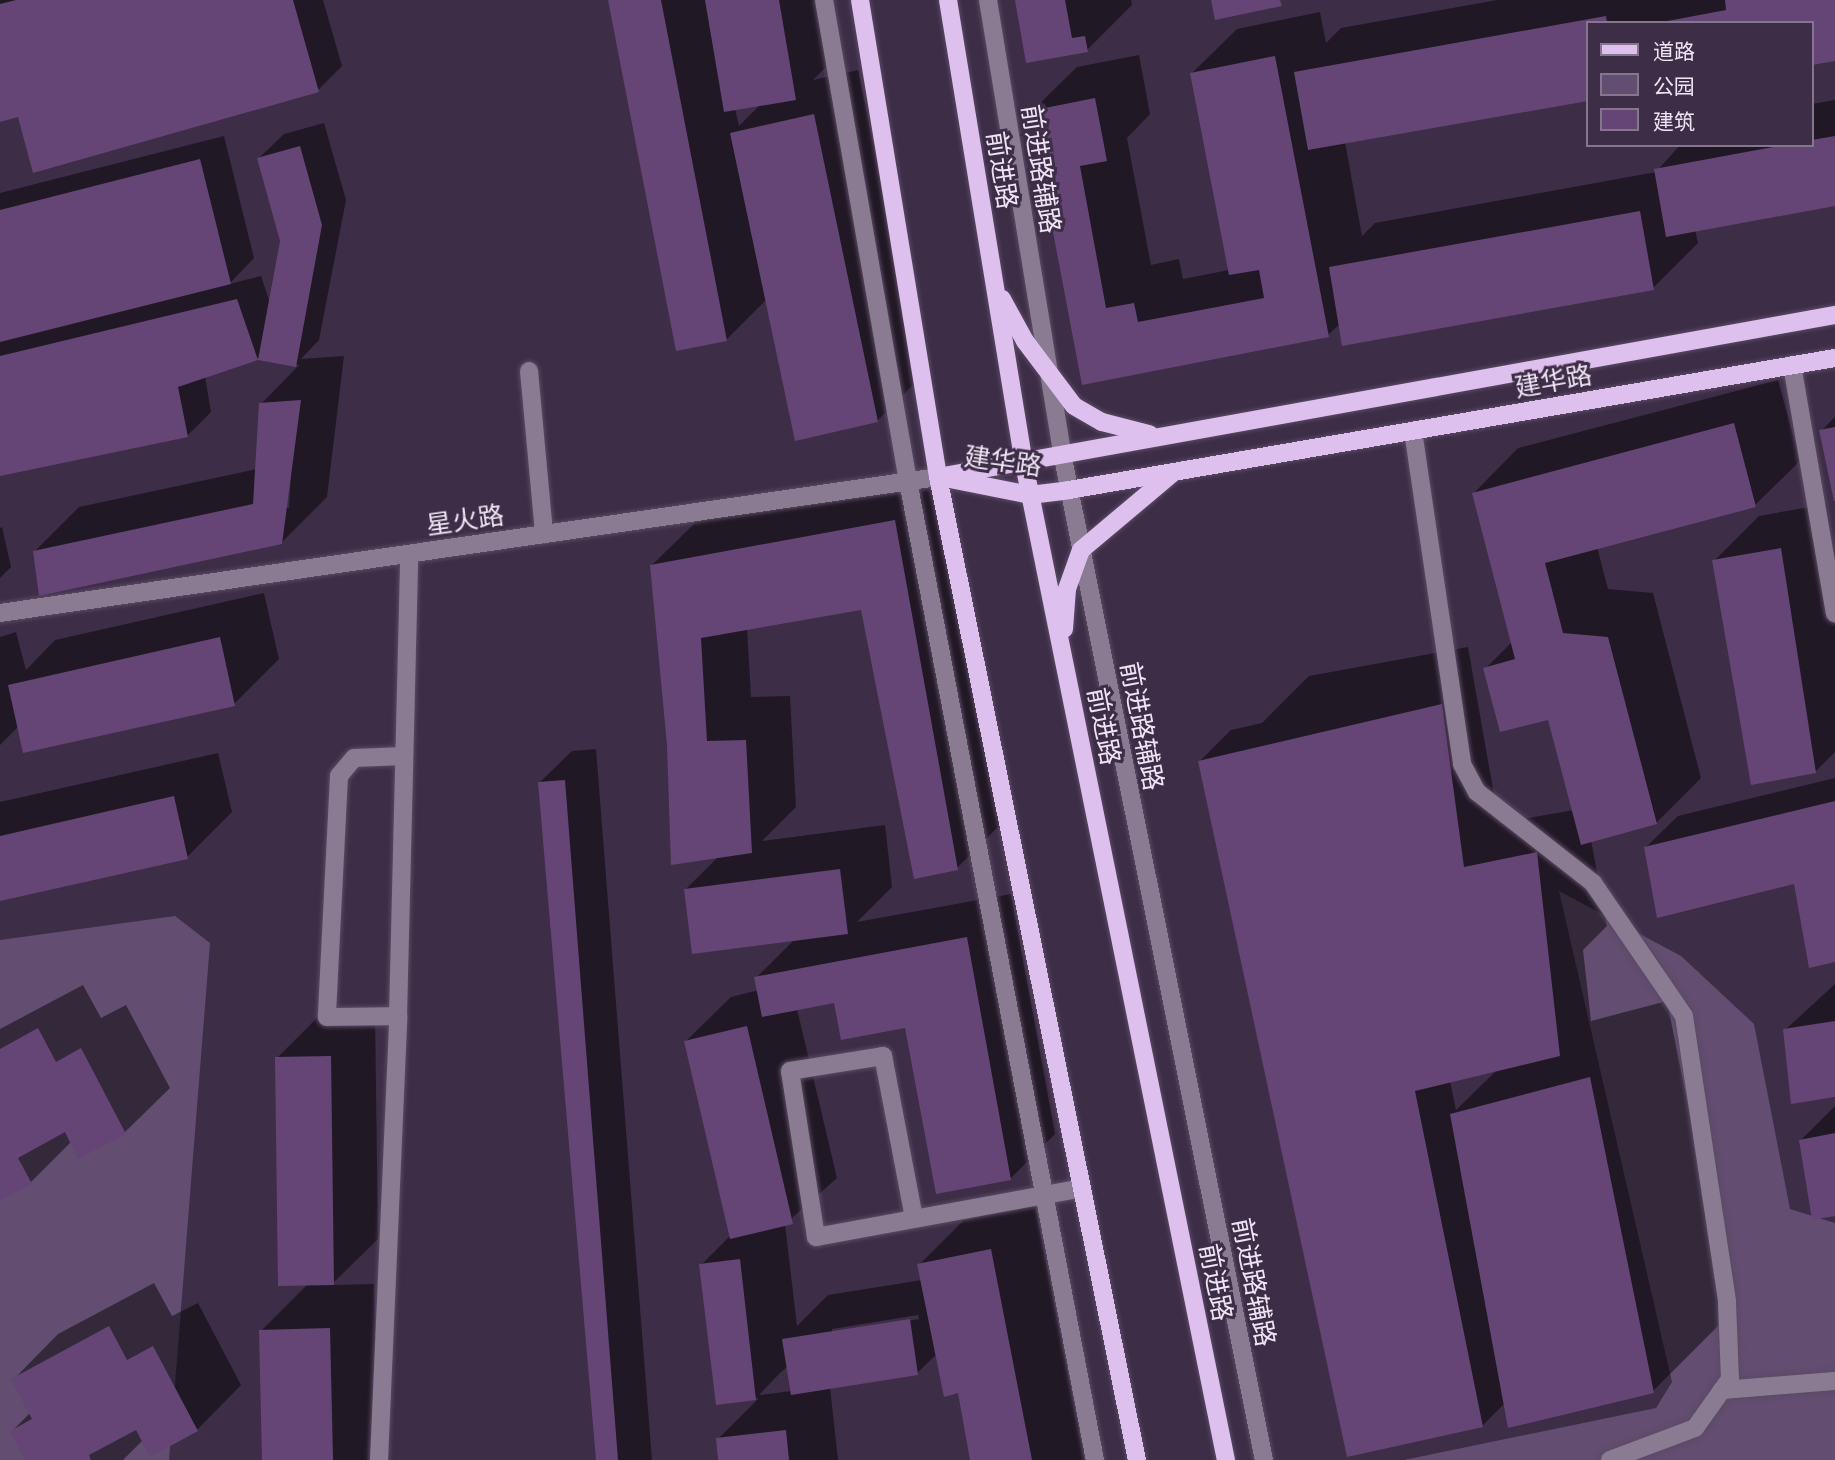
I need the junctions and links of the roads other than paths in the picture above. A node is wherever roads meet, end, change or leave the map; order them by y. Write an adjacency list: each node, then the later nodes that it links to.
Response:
1 (824, 0): 17 (street)
2 (860, 0): 16 (main road)
3 (948, 0): 5 (main road, 前进路)
4 (988, 0): 9 (street, 前进路辅路)
5 (996, 288): 9 (main road); 14 (main road, 前进路)
6 (1835, 315): 12 (main road, 建华路)
7 (1835, 358): 8 (main road, 建华路)
8 (1792, 365): 11 (main road, 建华路); 24 (street)
9 (1049, 370): 12 (main road); 13 (street, 前进路辅路)
10 (529, 371): 20 (street)
11 (1413, 431): 15 (main road, 建华路); 32 (street)
12 (1156, 436): 13 (main road, 建华路)
13 (1062, 453): 14 (main road, 建华路); 18 (street, 前进路辅路)
14 (1023, 458): 16 (main road, 建华路); 19 (main road, 前进路)
15 (1175, 472): 18 (main road, 建华路); 21 (main road)
16 (938, 477): 17 (street, 星火路); 19 (main road, 建华路); 28 (main road)
17 (908, 481): 20 (street, 星火路); 29 (street)
18 (1069, 491): 19 (main road, 建华路); 21 (street, 前进路辅路)
19 (1030, 495): 25 (main road, 前进路)
20 (544, 534): 22 (street, 星火路)
21 (1081, 550): 25 (main road); 37 (street, 前进路辅路)
22 (408, 554): 23 (street, 星火路); 26 (street)
23 (0, 613)
24 (1835, 613)
25 (1063, 653): 36 (main road, 前进路)
26 (404, 755): 27 (street); 27 (street)
27 (398, 1016): 33 (street)
28 (1082, 1188): 29 (street); 35 (main road)
29 (1042, 1195): 30 (street); 34 (street)
30 (914, 1218): 30 (street)
31 (1835, 1381): 32 (street)
32 (1722, 1390): 38 (street)
33 (379, 1460)
34 (1095, 1460)
35 (1137, 1460)
36 (1226, 1460)
37 (1264, 1460)
38 (1610, 1460)

